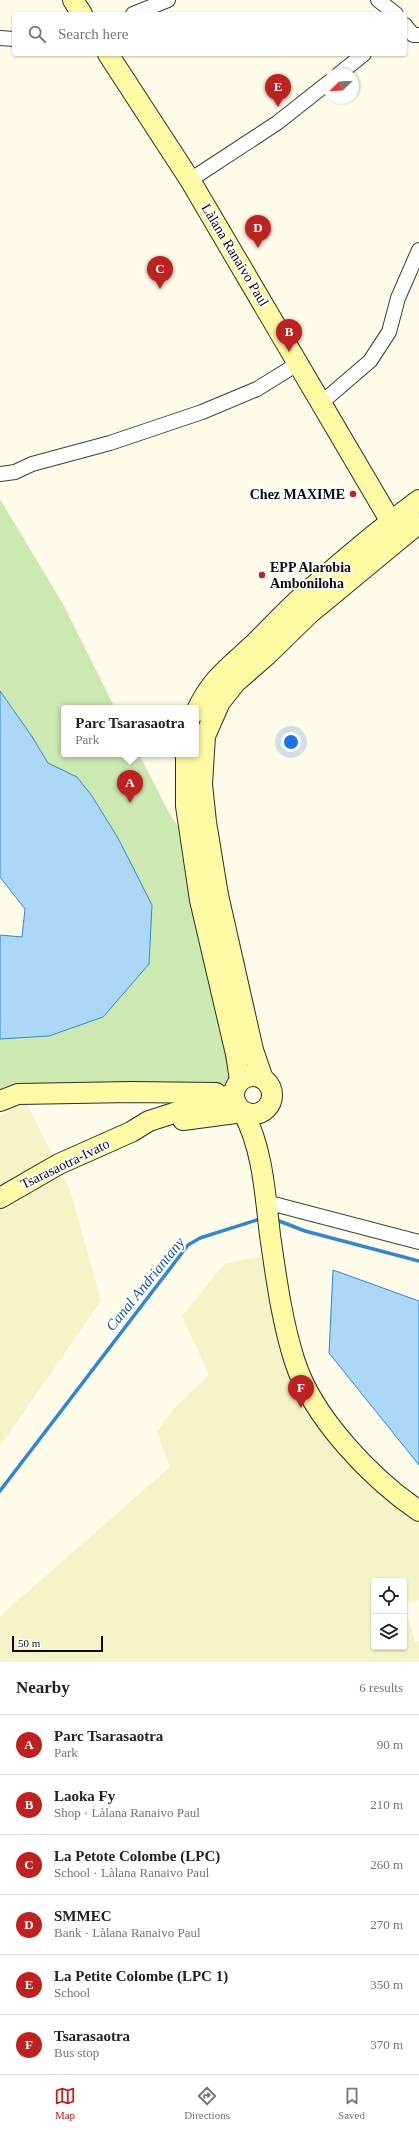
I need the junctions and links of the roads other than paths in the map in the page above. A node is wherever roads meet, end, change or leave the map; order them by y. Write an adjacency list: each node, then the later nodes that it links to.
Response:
1 (73, 0): 4 (main road)
2 (168, 0): 5 (street)
3 (378, 0): 6 (street)
4 (81, 12)
5 (138, 12)
6 (393, 12)
7 (407, 28): 8 (street)
8 (419, 34)
9 (0, 38): 10 (street)
10 (12, 38)
11 (109, 56): 15 (main road, Làlana Ranaivo Paul)
12 (362, 56): 13 (street)
13 (346, 68)
14 (323, 87): 15 (street)
15 (190, 180): 17 (main road, Làlana Ranaivo Paul)
16 (419, 250): 18 (street)
17 (299, 363): 18 (main road, Làlana Ranaivo Paul); 19 (street)
18 (321, 403): 21 (main road, Làlana Ranaivo Paul)
19 (0, 474)
20 (419, 500): 21 (main road)
21 (404, 529): 22 (main road); 24 (main road)
22 (199, 705)
23 (186, 757): 25 (main road)
24 (263, 1079): 25 (main road); 29 (main road)
25 (237, 1087): 26 (main road); 30 (main road); 31 (main road)
26 (161, 1092): 27 (main road); 31 (main road)
27 (9, 1094): 28 (main road)
28 (0, 1101)
29 (266, 1110): 30 (main road); 33 (main road)
30 (243, 1112): 32 (main road); 33 (main road)
31 (162, 1116): 32 (main road)
32 (130, 1132): 34 (main road, Tsarasaotra-Ivato)
33 (257, 1146): 35 (main road)
34 (0, 1198)
35 (266, 1202): 36 (street); 37 (main road)
36 (419, 1242)
37 (419, 1511)

